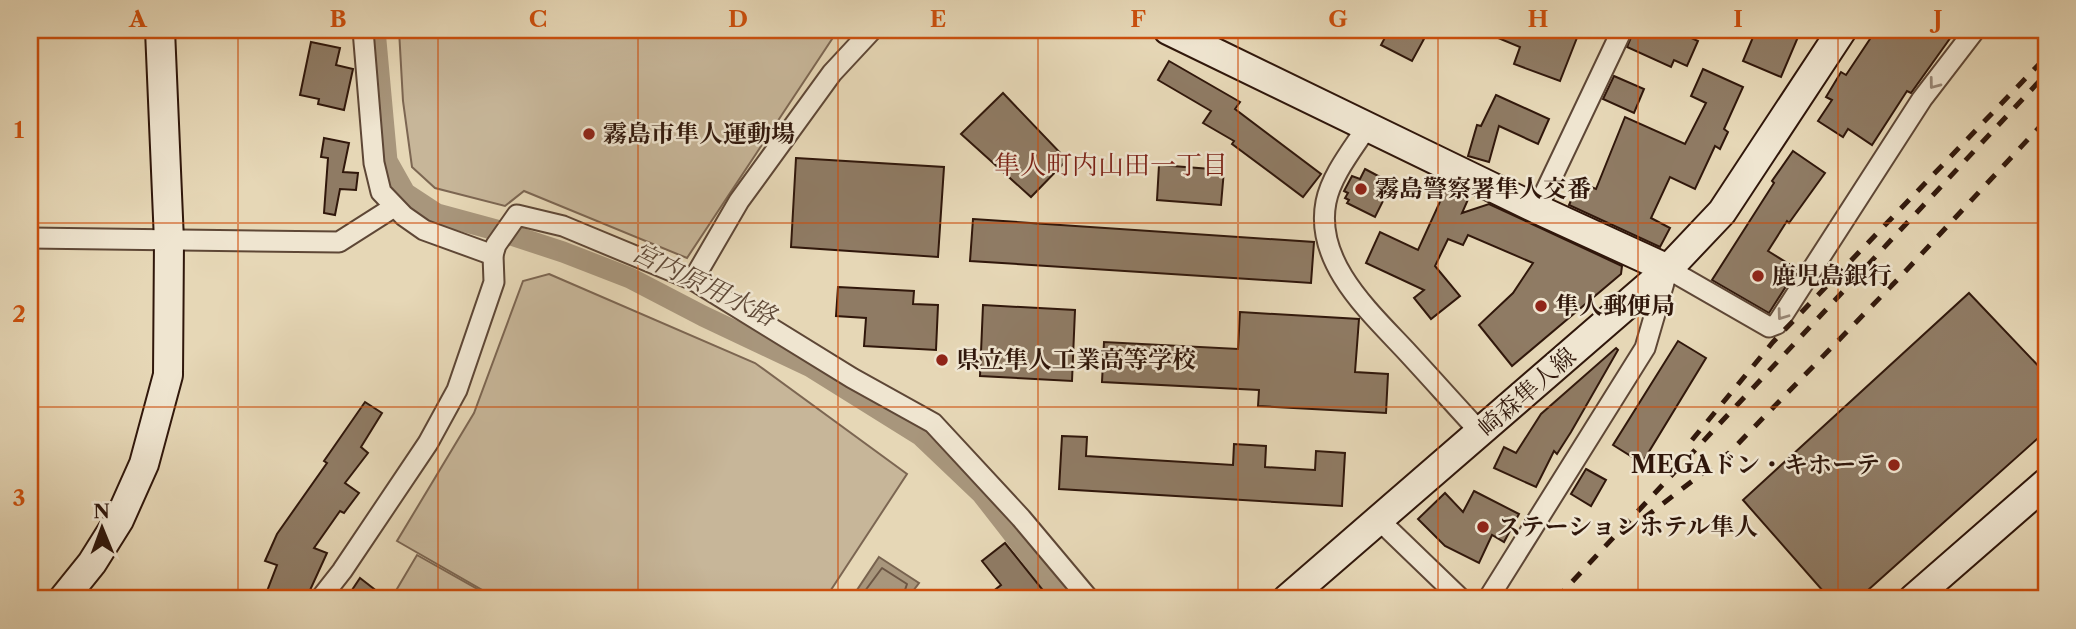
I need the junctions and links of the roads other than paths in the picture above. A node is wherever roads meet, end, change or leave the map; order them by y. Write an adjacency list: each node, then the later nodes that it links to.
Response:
1 (159, 30): 12 (street)
2 (363, 30): 9 (street)
3 (872, 30): 15 (street)
4 (1168, 30): 8 (street)
5 (1622, 30): 10 (street)
6 (1842, 30): 14 (street, 崎森隼人線)
7 (1975, 30): 14 (street, one-way to 14)
8 (1367, 127): 10 (street); 16 (street)
9 (394, 207): 12 (street); 13 (street)
10 (1537, 209): 14 (street)
11 (30, 238): 12 (street)
12 (169, 241): 19 (street)
13 (493, 255): 15 (street); 20 (street)
14 (1668, 269): 16 (street, 崎森隼人線); 24 (street)
15 (693, 280): 21 (street)
16 (1481, 433): 18 (street, 崎森隼人線)
17 (2046, 483): 25 (street)
18 (1379, 520): 22 (street, 崎森隼人線); 23 (street)
19 (64, 599)
20 (320, 599)
21 (1089, 599)
22 (1287, 599)
23 (1461, 599)
24 (1488, 599)
25 (1913, 599)

